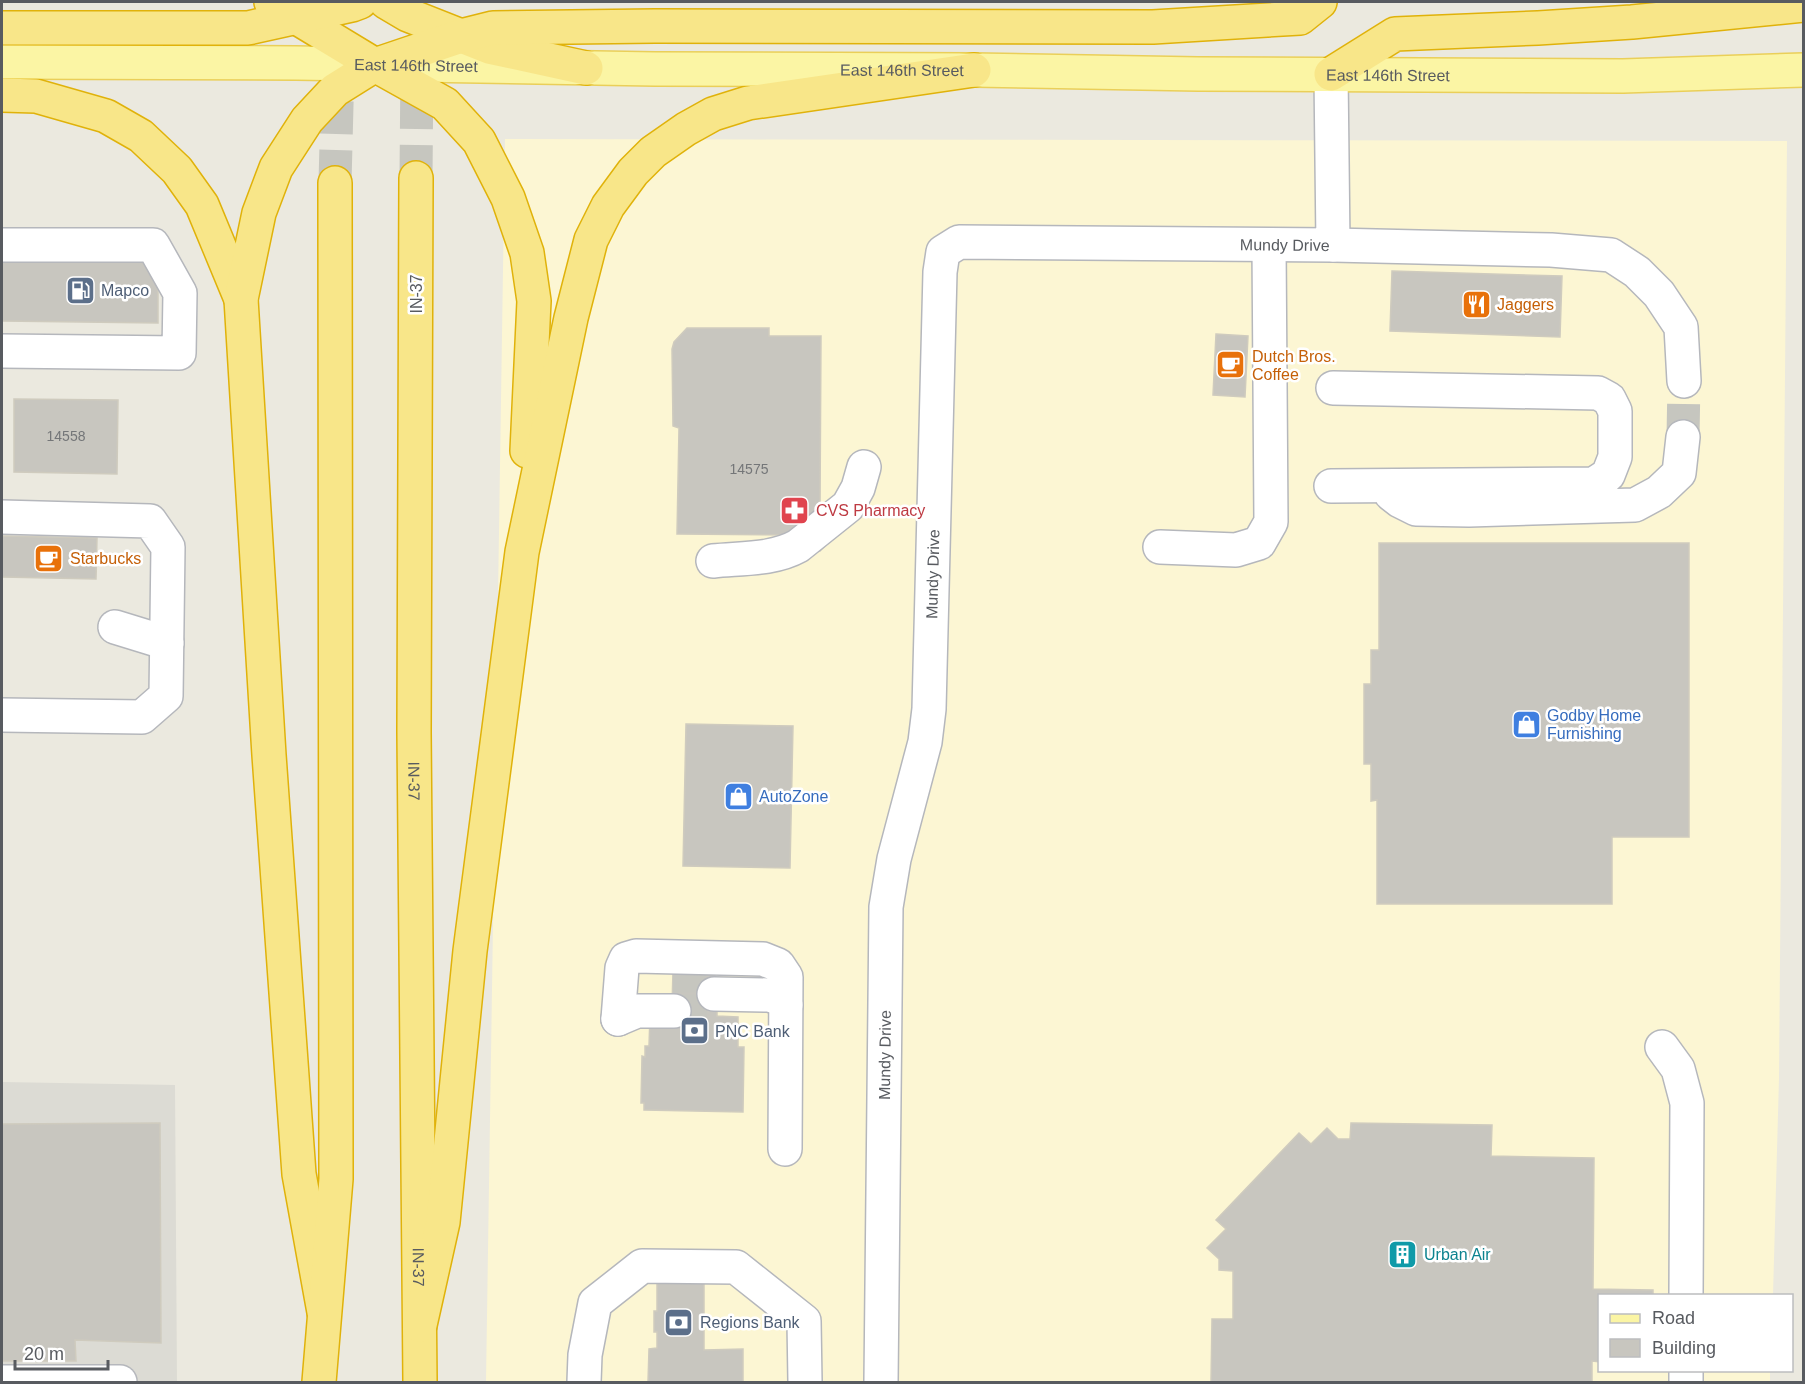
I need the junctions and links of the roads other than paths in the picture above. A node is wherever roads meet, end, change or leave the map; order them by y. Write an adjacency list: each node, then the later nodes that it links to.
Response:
1 (360, 2): 5 (highway)
2 (386, 2): 7 (highway)
3 (1320, 2): 7 (highway)
4 (1803, 5): 13 (highway)
5 (284, 9): 6 (highway); 9 (highway)
6 (2, 28)
7 (461, 36): 9 (highway); 10 (highway)
8 (2, 62): 9 (main road, East 146th Street)
9 (375, 65): 10 (main road, East 146th Street); 20 (highway); 30 (highway)
10 (586, 68): 11 (main road, East 146th Street)
11 (974, 70): 13 (main road, East 146th Street); 30 (highway)
12 (1803, 70): 13 (main road, East 146th Street)
13 (1331, 74): 19 (street, Mundy Drive)
14 (2, 95): 20 (highway)
15 (416, 178): 42 (highway, IN-37)
16 (334, 183): 41 (highway)
17 (2, 245): 21 (street)
18 (1269, 245): 19 (street, Mundy Drive); 29 (street); 49 (street, Mundy Drive)
19 (1333, 245): 22 (street)
20 (241, 299): 41 (highway)
21 (2, 351)
22 (1683, 381)
23 (1333, 388): 27 (street)
24 (1683, 437): 27 (street)
25 (864, 467): 31 (street)
26 (1331, 486): 27 (street)
27 (1389, 486)
28 (2, 517): 33 (street)
29 (1160, 547)
30 (522, 552): 42 (highway)
31 (712, 561)
32 (115, 627): 33 (street)
33 (166, 643): 34 (street)
34 (2, 715)
35 (673, 993): 37 (street)
36 (715, 994): 37 (street)
37 (786, 1003): 39 (street)
38 (1662, 1047): 40 (street)
39 (785, 1149)
40 (1686, 1294)
41 (324, 1312): 45 (highway)
42 (420, 1326): 46 (highway, IN-37)
43 (2, 1382): 44 (street)
44 (120, 1383)
45 (319, 1383)
46 (420, 1383)
47 (584, 1383): 48 (street)
48 (805, 1383)
49 (881, 1383)

